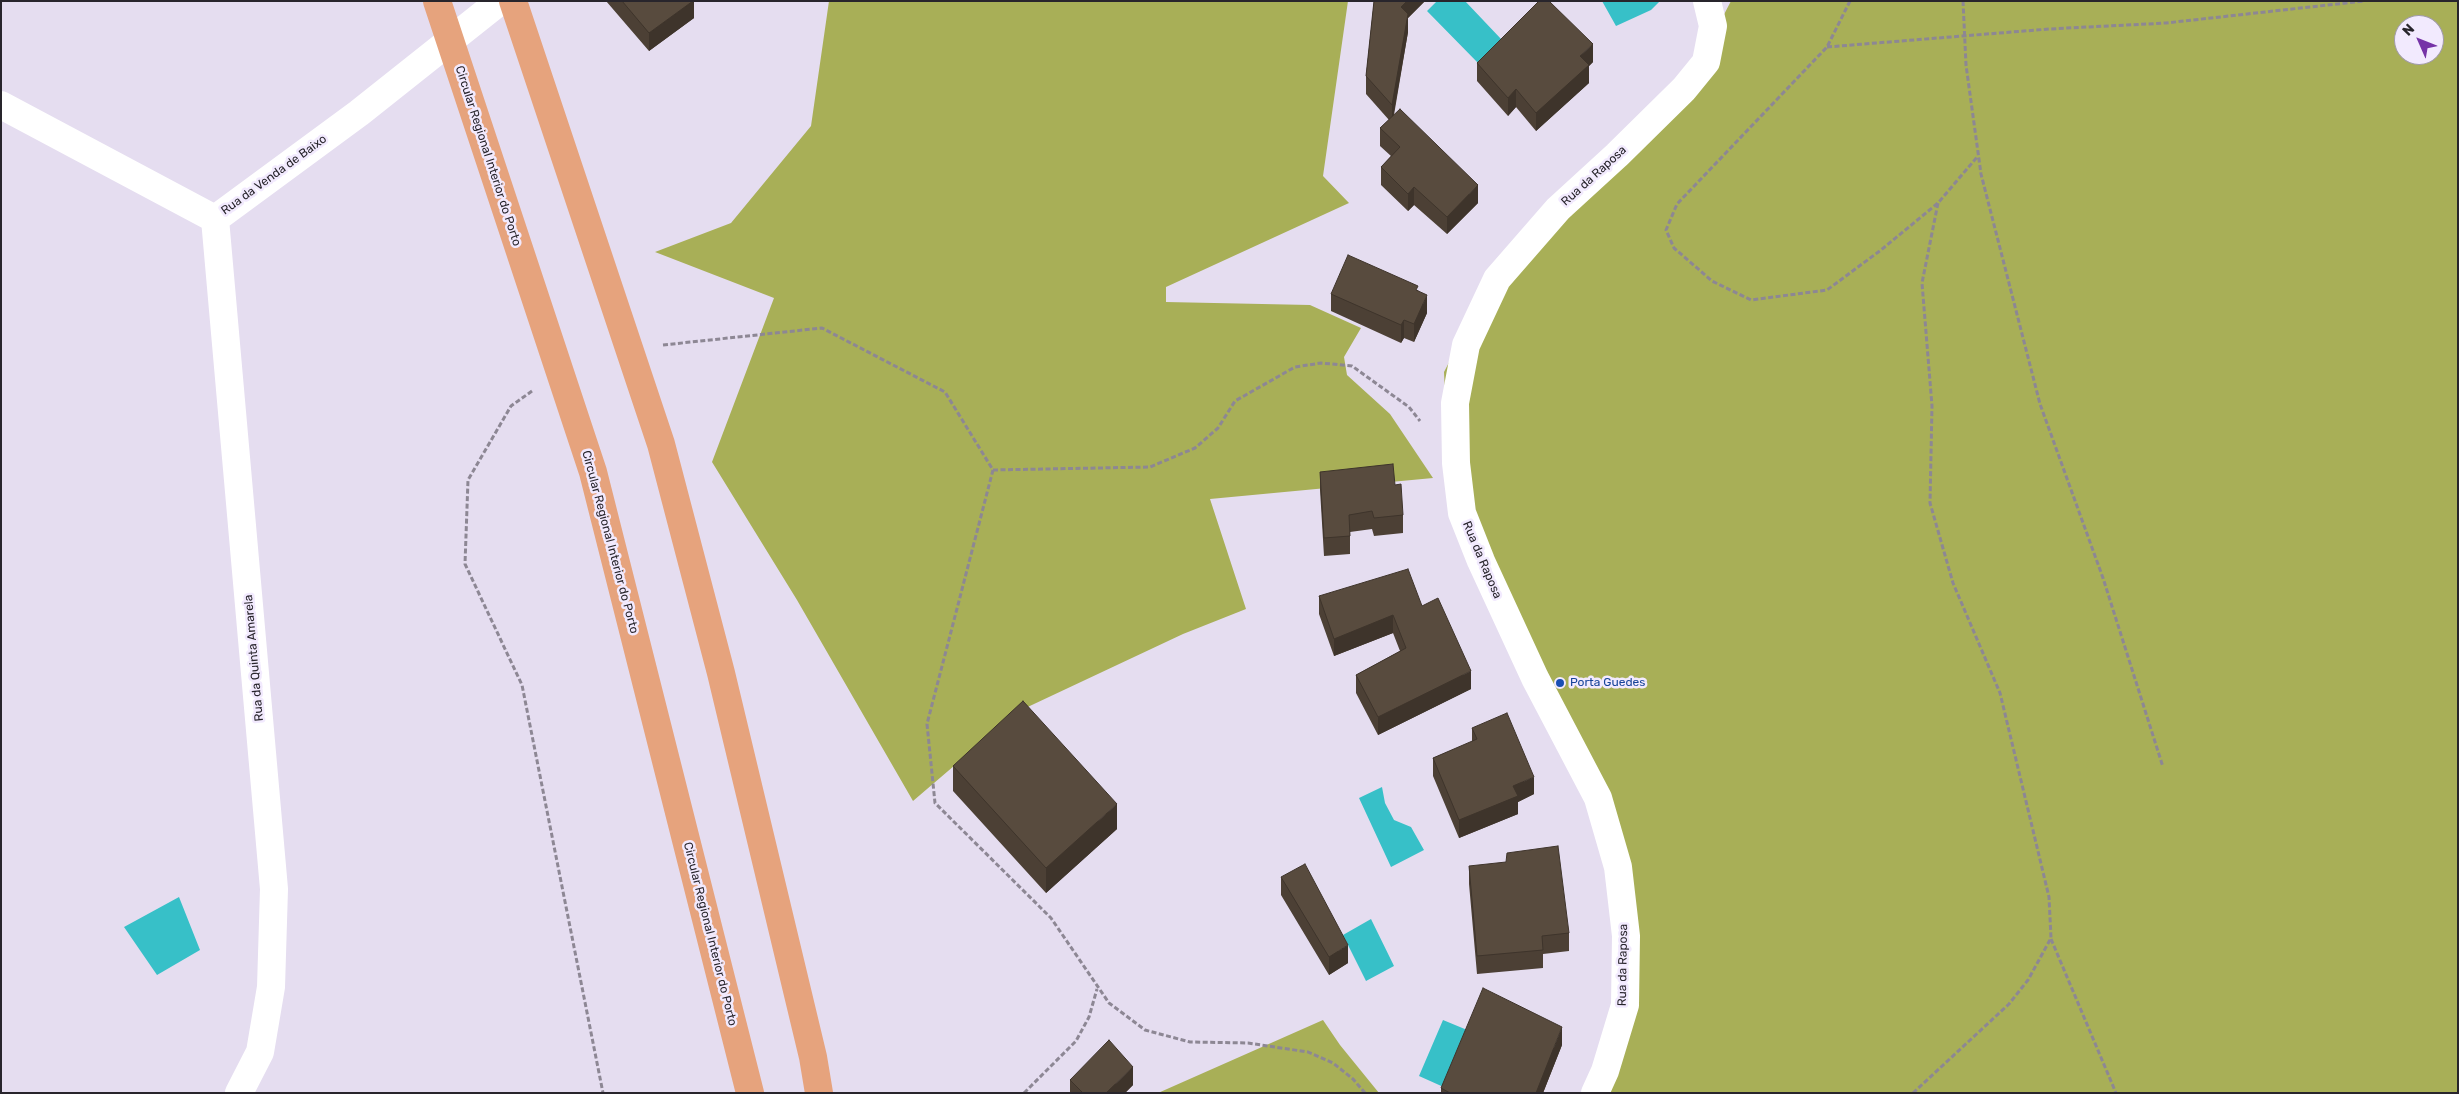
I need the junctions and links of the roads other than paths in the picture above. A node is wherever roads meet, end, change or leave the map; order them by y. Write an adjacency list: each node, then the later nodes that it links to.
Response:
1 (436, 1): 9 (highway, Circular Regional Interior do Porto)
2 (500, 1): 6 (street, Rua da Venda de Baixo)
3 (513, 1): 7 (highway)
4 (1707, 1): 12 (street, Rua da Raposa)
5 (1, 105): 6 (street, Rua da Venda de Baixo)
6 (215, 219): 8 (street, Rua da Quinta Amarela)
7 (813, 1058): 10 (highway); 11 (highway)
8 (239, 1093)
9 (750, 1093)
10 (819, 1093)
11 (830, 1093)
12 (1595, 1093)

